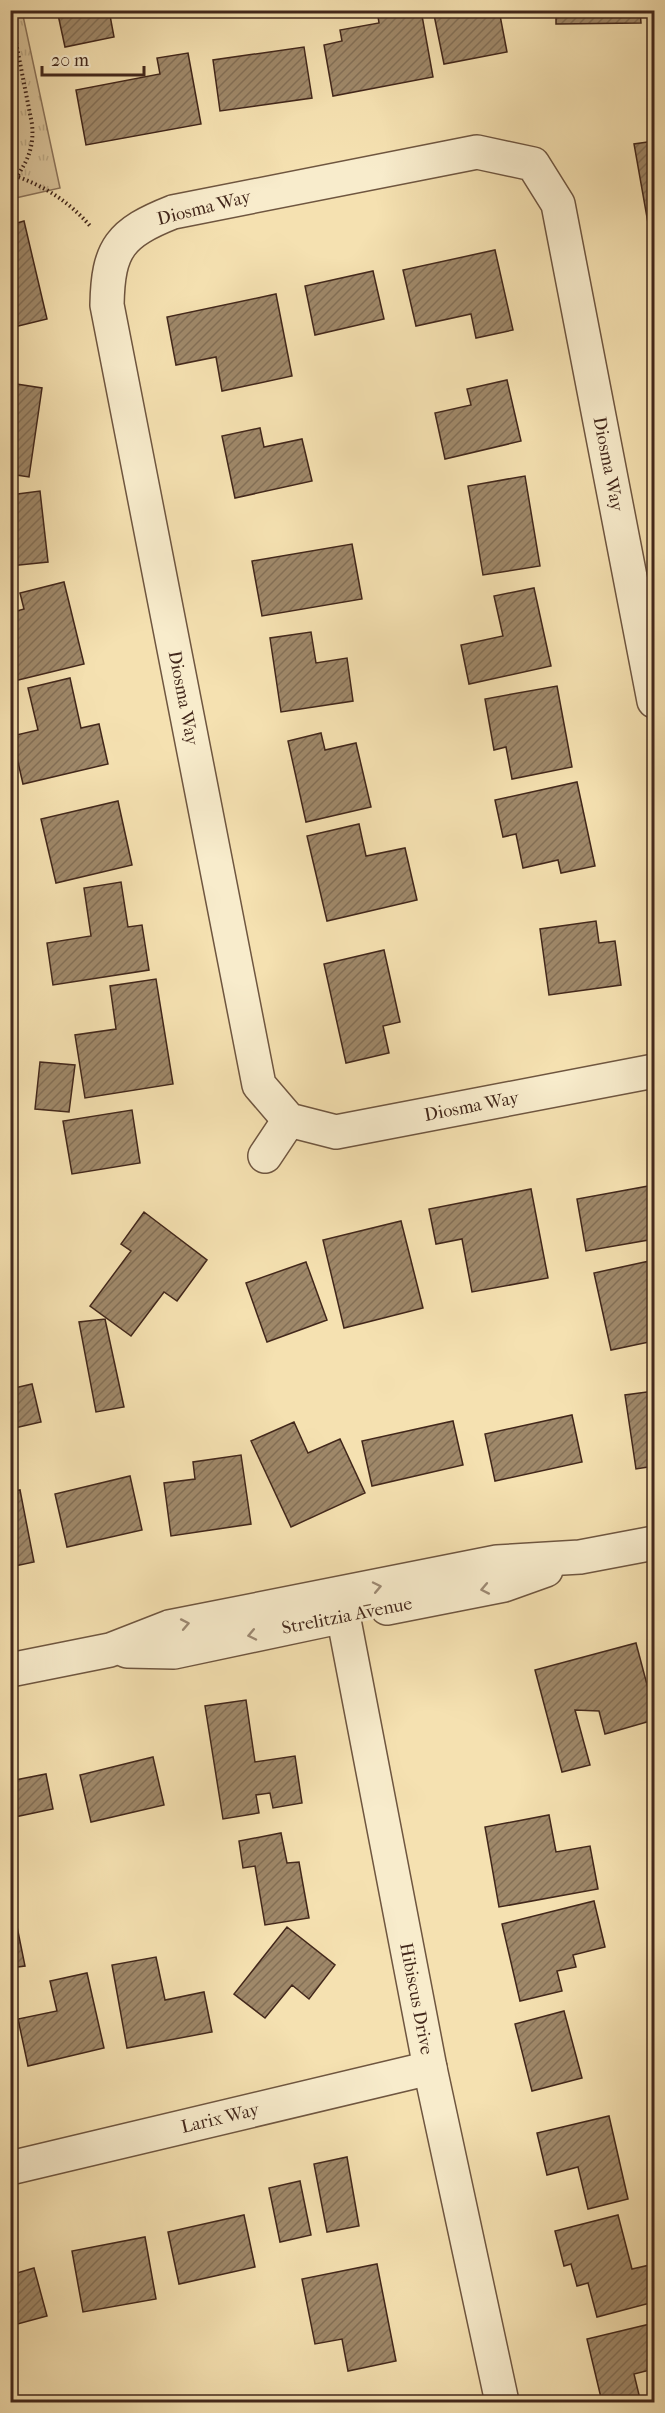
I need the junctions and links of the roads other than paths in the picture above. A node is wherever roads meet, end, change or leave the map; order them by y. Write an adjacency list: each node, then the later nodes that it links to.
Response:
1 (654, 701): 3 (street, Diosma Way)
2 (654, 1071): 3 (street, Diosma Way)
3 (289, 1120): 4 (street)
4 (265, 1156)
5 (654, 1543): 6 (street, Strelitzia Avenue)
6 (341, 1605): 7 (street, Strelitzia Avenue); 8 (street, Hibiscus Drive)
7 (10, 1670)
8 (430, 2068): 9 (street, Larix Way); 10 (street, Hibiscus Drive)
9 (10, 2168)
10 (502, 2403)

